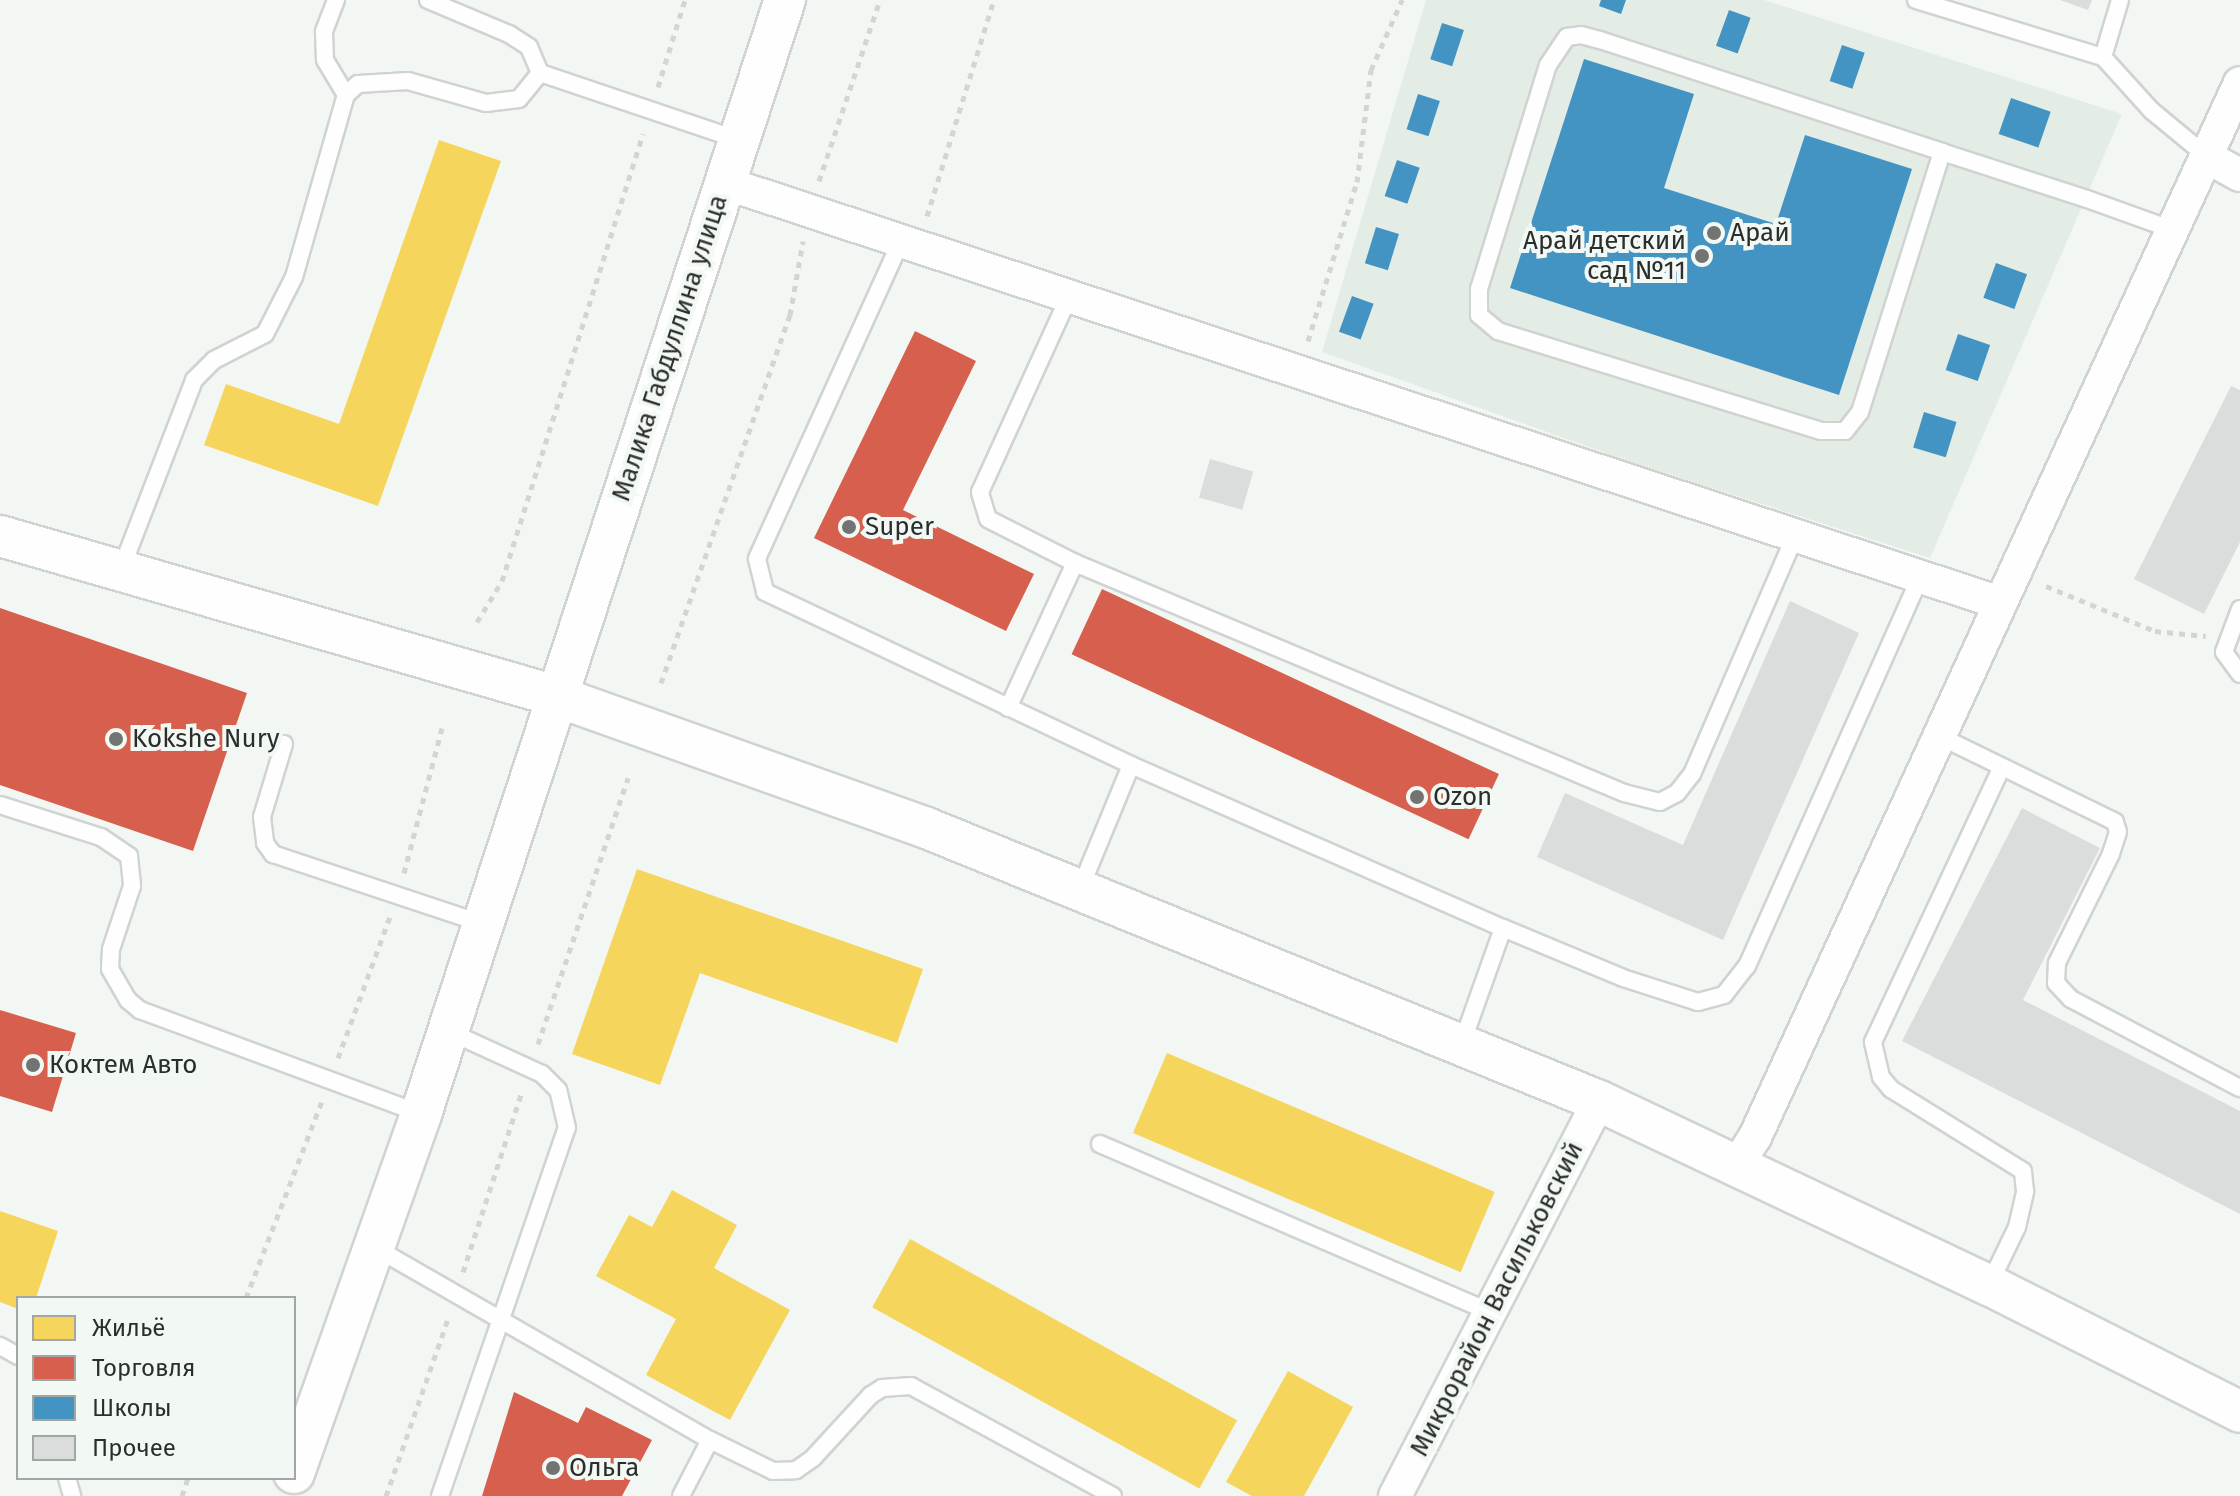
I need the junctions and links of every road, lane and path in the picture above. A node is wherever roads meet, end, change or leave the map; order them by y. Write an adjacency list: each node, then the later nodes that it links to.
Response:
1 (336, 0): 13 (lane)
2 (428, 0): 11 (lane)
3 (685, 0): 14 (path)
4 (785, 0): 15 (street, Малика Габдуллина улица)
5 (880, 0): 20 (path)
6 (994, 0): 22 (path)
7 (1402, 0): 24 (path)
8 (1916, 0): 10 (lane)
9 (2120, 0): 10 (lane)
10 (2103, 57): 17 (lane)
11 (540, 73): 13 (lane); 14 (lane)
12 (2240, 83): 17 (street)
13 (346, 95): 28 (lane)
14 (651, 110): 15 (lane); 32 (path)
15 (739, 140): 19 (street, Малика Габдуллина улица)
16 (1942, 152): 16 (lane); 21 (lane)
17 (2209, 158): 18 (street); 21 (street)
18 (2240, 175)
19 (725, 183): 20 (street); 36 (street, Малика Габдуллина улица)
20 (808, 211): 22 (street); 35 (path)
21 (2173, 230): 30 (street)
22 (909, 244): 23 (street); 37 (lane)
23 (1069, 297): 24 (street); 27 (lane)
24 (1300, 369): 26 (street)
25 (0, 536): 28 (street)
26 (1795, 536): 27 (lane); 29 (street)
27 (1075, 563): 37 (lane)
28 (122, 567): 36 (street)
29 (1920, 577): 30 (street); 48 (lane)
30 (2002, 592): 33 (path); 39 (street)
31 (2240, 609): 33 (lane)
32 (477, 622)
33 (2226, 641): 34 (lane)
34 (2240, 674)
35 (661, 683)
36 (556, 696): 45 (street); 47 (street, Малика Габдуллина улица)
37 (1008, 708): 41 (lane)
38 (442, 728): 46 (path)
39 (1937, 735): 42 (lane); 57 (street)
40 (284, 744): 46 (lane)
41 (1131, 765): 45 (lane); 48 (lane)
42 (2001, 769): 53 (lane); 59 (lane)
43 (628, 778): 51 (path)
44 (0, 805): 52 (lane)
45 (1079, 890): 50 (street)
46 (398, 897): 47 (lane); 52 (path)
47 (483, 924): 49 (street, Малика Габдуллина улица)
48 (1503, 928): 50 (lane)
49 (448, 1031): 51 (lane); 55 (street, Малика Габдуллина улица)
50 (1462, 1043): 54 (street)
51 (530, 1068): 60 (path); 63 (lane)
52 (330, 1080): 55 (lane); 61 (path)
53 (2240, 1088)
54 (1599, 1101): 57 (street); 62 (street, Микрорайон Васильковский)
55 (421, 1114): 58 (street, Малика Габдуллина улица)
56 (1100, 1144): 62 (lane)
57 (1736, 1167): 59 (street)
58 (373, 1247): 60 (lane); 66 (street, Малика Габдуллина улица)
59 (1989, 1285): 64 (street)
60 (457, 1293): 63 (lane); 67 (path)
61 (247, 1296)
62 (1491, 1312): 71 (street, Микрорайон Васильковский)
63 (503, 1318): 65 (lane); 68 (lane)
64 (2240, 1412)
65 (710, 1440): 69 (lane); 70 (lane)
66 (296, 1466)
67 (386, 1496)
68 (440, 1496)
69 (681, 1496)
70 (1113, 1496)
71 (1395, 1496)

